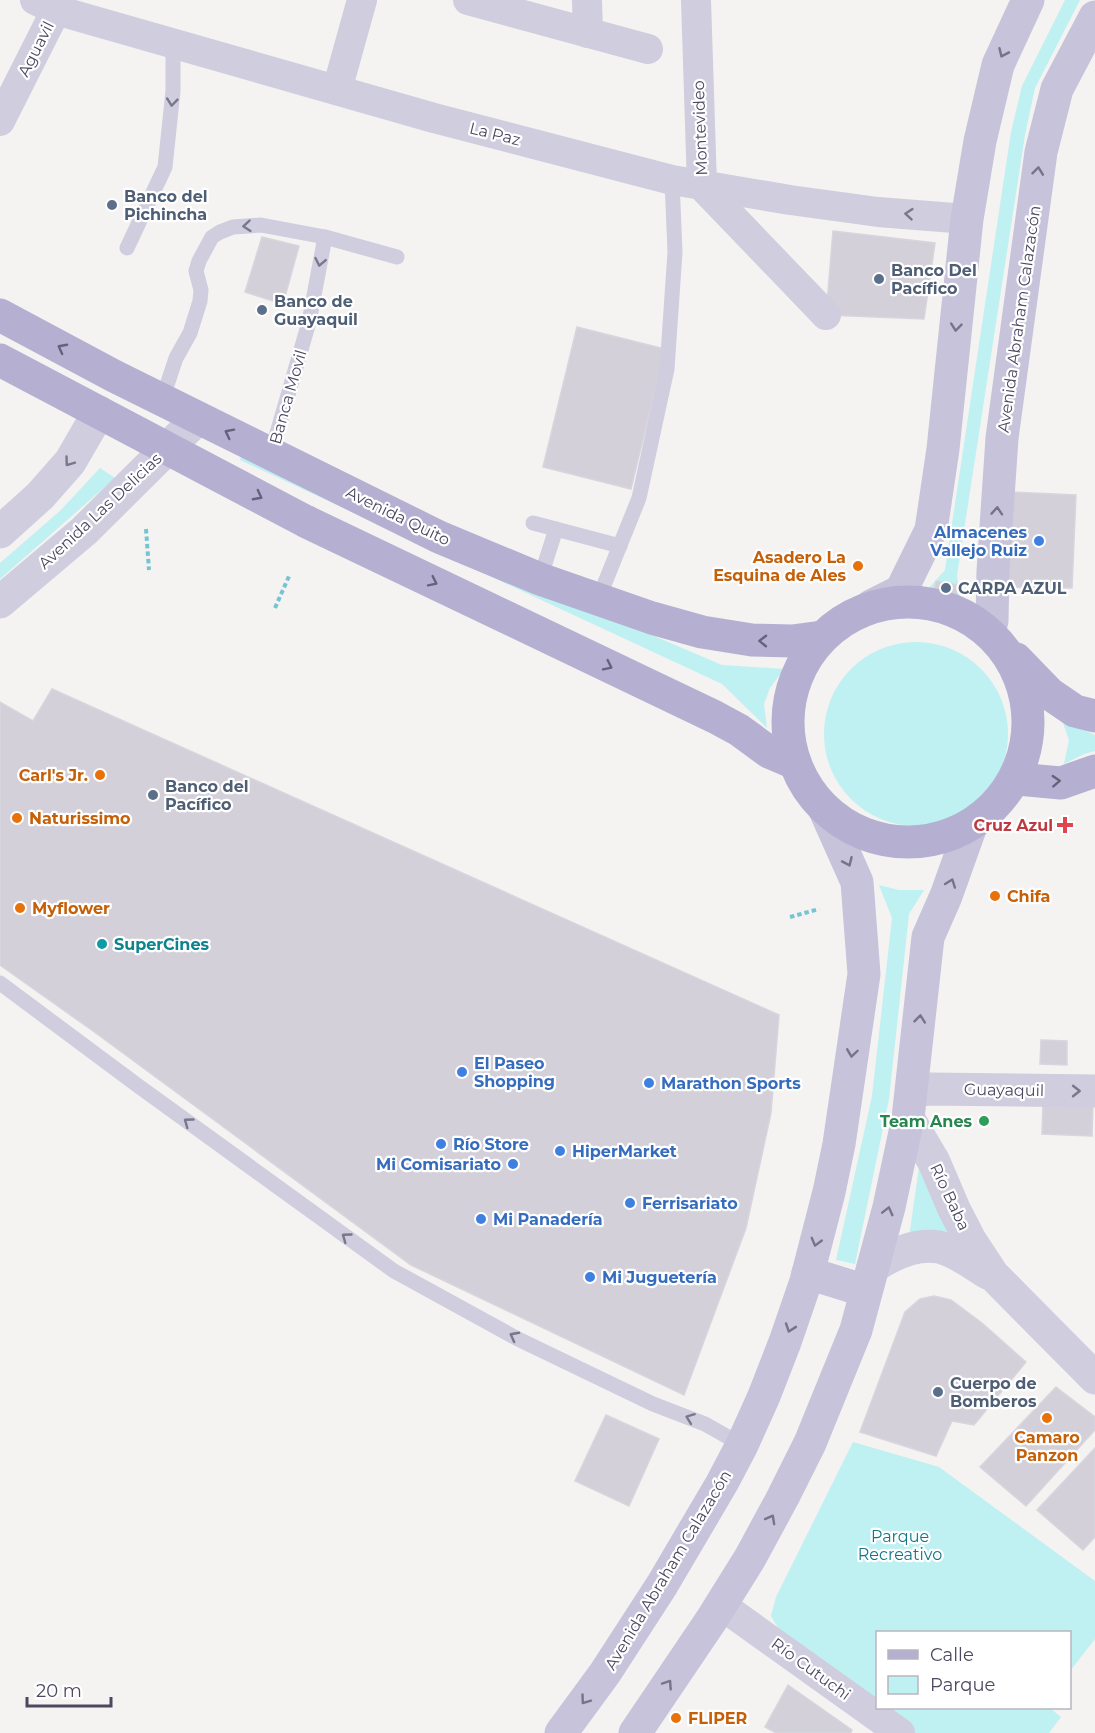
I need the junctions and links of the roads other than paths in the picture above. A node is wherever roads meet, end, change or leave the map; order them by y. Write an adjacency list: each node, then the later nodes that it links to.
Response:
1 (343, 0): 12 (street)
2 (362, 0): 12 (street)
3 (468, 0): 9 (street)
4 (586, 0): 9 (street)
5 (696, 0): 15 (street, Montevideo)
6 (1028, 0): 16 (main road, one-way to 16)
7 (45, 5): 10 (street, La Paz); 13 (street, Aguavil)
8 (1095, 16): 38 (main road, Avenida Abraham Calazacón, one-way to 8)
9 (588, 33): 11 (street)
10 (173, 44): 12 (street, La Paz); 18 (lane, one-way to 18)
11 (648, 49)
12 (328, 88): 14 (street, La Paz)
13 (0, 121)
14 (672, 180): 15 (street, La Paz); 32 (lane)
15 (702, 186): 16 (street, La Paz, one-way to 15); 21 (street, Montevideo)
16 (967, 219): 36 (main road, one-way to 36)
17 (325, 237): 19 (lane); 24 (lane, one-way to 24); 28 (lane, Banca Movil, one-way to 28)
18 (127, 248)
19 (397, 257)
20 (0, 315): 23 (main road, Avenida Quito, one-way to 20)
21 (826, 315)
22 (0, 360): 25 (main road)
23 (114, 376): 24 (main road, Avenida Quito); 25 (street)
24 (162, 400): 26 (main road, Avenida Quito)
25 (99, 412): 27 (main road); 31 (street, one-way to 31)
26 (198, 418): 27 (street, Avenida Las Delicias); 28 (main road, Avenida Quito, one-way to 26)
27 (167, 448): 35 (street, Avenida Las Delicias); 40 (main road, one-way to 40)
28 (271, 454): 33 (main road, Avenida Quito)
29 (533, 523): 30 (lane)
30 (556, 529): 32 (lane); 33 (lane)
31 (0, 532)
32 (620, 546): 34 (lane)
33 (540, 579): 34 (main road, Avenida Quito)
34 (598, 600): 37 (main road, Avenida Quito, one-way to 34)
35 (0, 602)
36 (871, 606): 37 (main road); 38 (main road)
37 (822, 637): 40 (main road)
38 (994, 637): 39 (main road); 42 (main road)
39 (1095, 716)
40 (795, 763): 43 (main road)
41 (1095, 771): 42 (main road, one-way to 41)
42 (1016, 780): 44 (main road)
43 (824, 808): 44 (main road); 48 (main road, Avenida Abraham Calazacón, one-way to 48)
44 (971, 826): 47 (main road, one-way to 44)
45 (0, 982): 52 (lane, one-way to 45)
46 (1095, 1091): 47 (street, Guayaquil, one-way to 46)
47 (910, 1104): 49 (street, Río Baba); 50 (main road, one-way to 47)
48 (808, 1273): 50 (main road); 52 (main road, Avenida Abraham Calazacón, one-way to 52)
49 (993, 1275): 50 (street, Río Baba); 51 (street, Río Baba)
50 (870, 1279): 53 (main road, one-way to 50)
51 (1095, 1378)
52 (742, 1444): 55 (main road, Avenida Abraham Calazacón, one-way to 55)
53 (721, 1605): 54 (street, Río Cutuchi); 56 (main road, one-way to 53)
54 (891, 1730)
55 (561, 1733)
56 (635, 1733)

